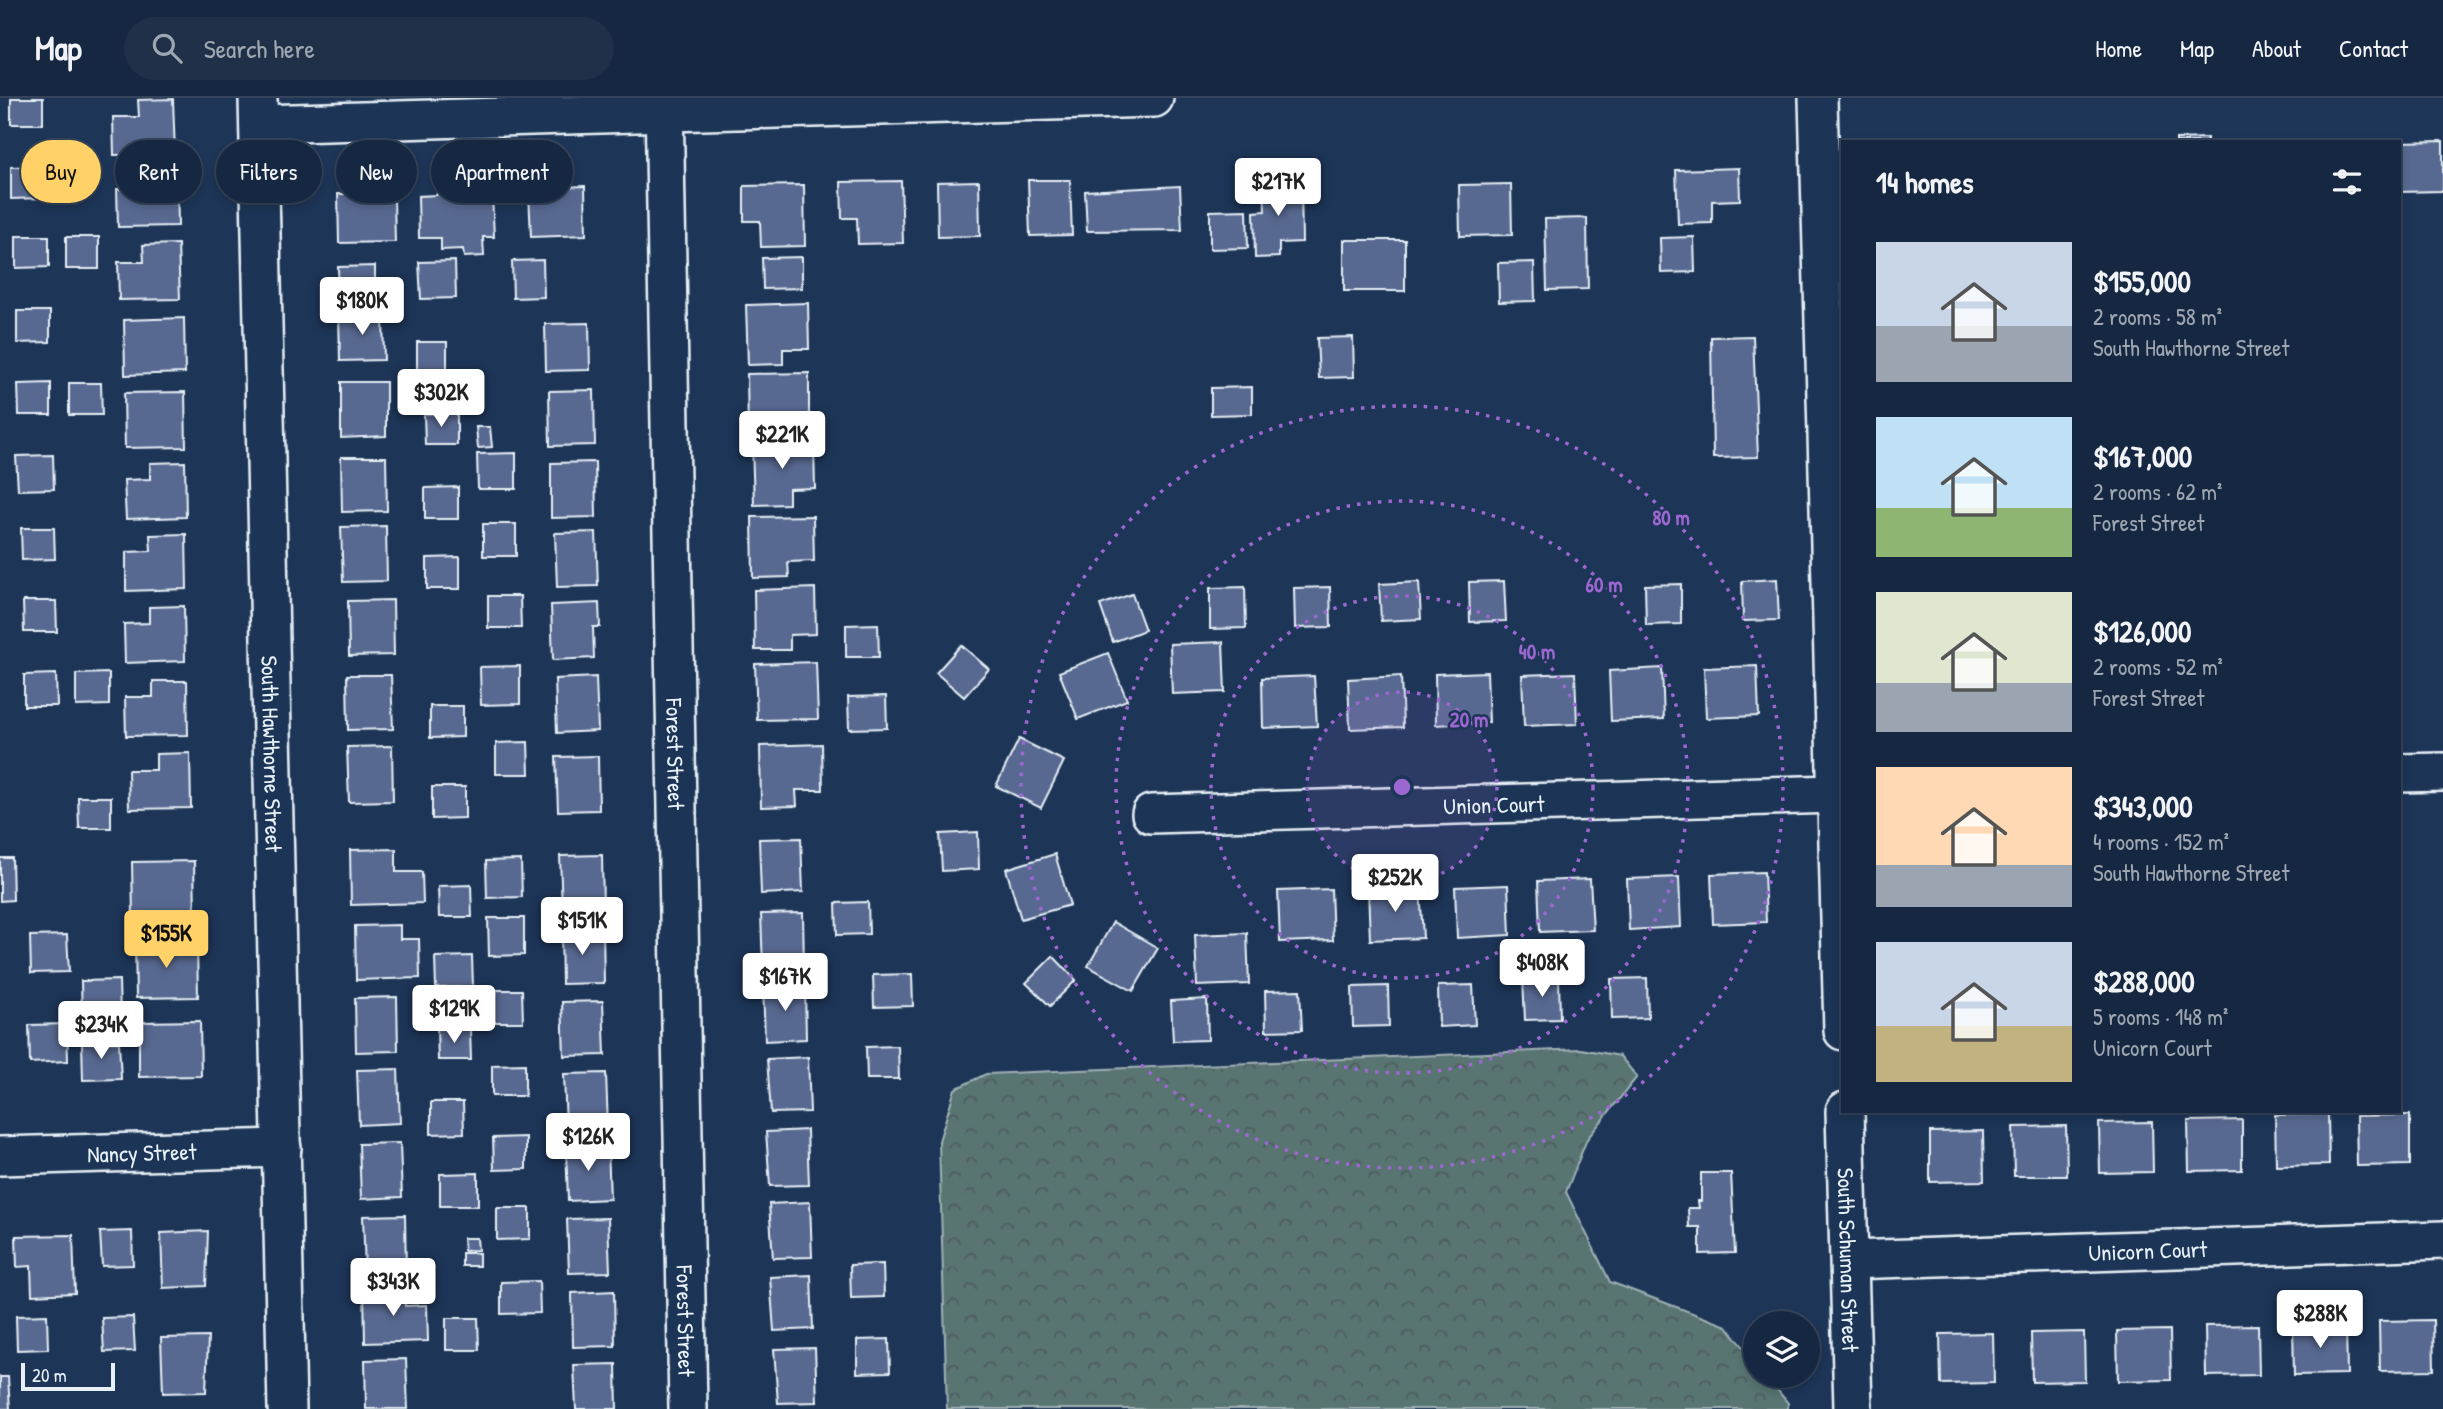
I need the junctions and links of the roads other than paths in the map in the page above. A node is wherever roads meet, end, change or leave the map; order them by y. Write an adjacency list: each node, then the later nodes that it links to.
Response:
1 (1154, 98): 3 (street)
2 (1818, 98): 5 (street)
3 (664, 105): 4 (street); 17 (street, Forest Street)
4 (258, 111): 12 (street, South Hawthorne Street)
5 (1838, 745): 8 (street)
6 (2443, 772): 7 (street)
7 (2401, 773)
8 (1835, 794): 9 (street, Union Court); 10 (street)
9 (1152, 814)
10 (1841, 972)
11 (1845, 1113): 15 (street, South Schuman Street)
12 (282, 1148): 13 (street, Nancy Street); 16 (street, South Hawthorne Street)
13 (0, 1156)
14 (2443, 1240): 15 (street, Unicorn Court)
15 (1850, 1259): 18 (street, South Schuman Street)
16 (287, 1409)
17 (688, 1409)
18 (1853, 1409)

